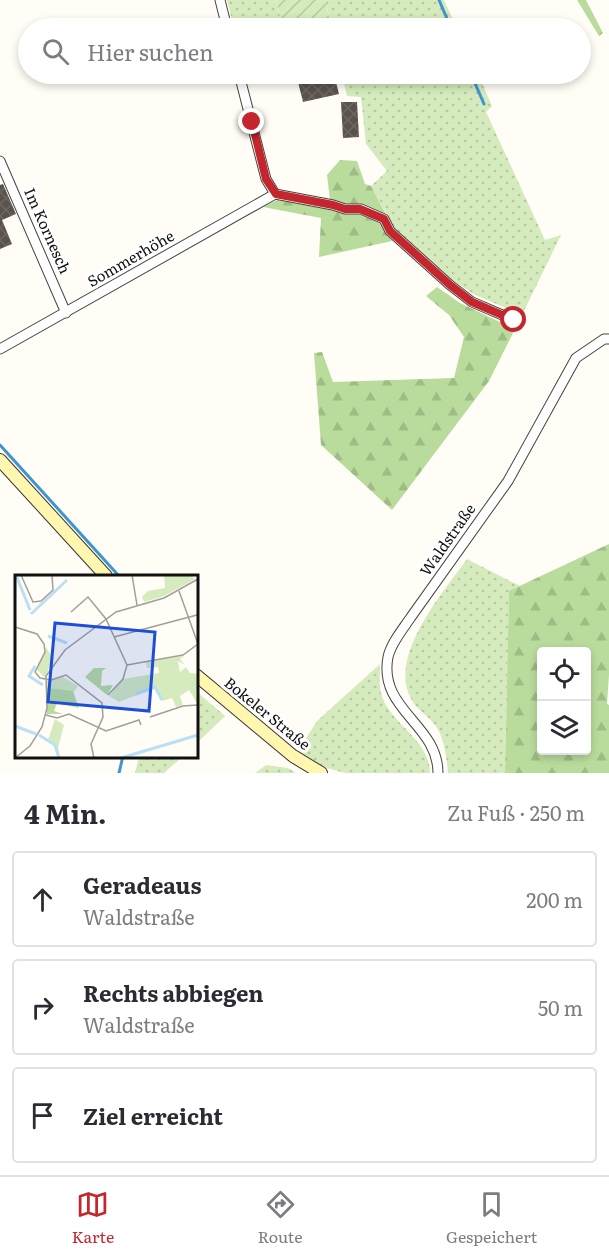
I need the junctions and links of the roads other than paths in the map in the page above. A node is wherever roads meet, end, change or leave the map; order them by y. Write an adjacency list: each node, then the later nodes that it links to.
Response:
1 (220, 0): 2 (street)
2 (225, 18)
3 (242, 84): 5 (street)
4 (0, 161): 6 (street, Im Kornesch)
5 (276, 194): 6 (street, Sommerhöhe); 7 (street)
6 (66, 313): 9 (street, Sommerhöhe)
7 (514, 320)
8 (609, 339): 14 (street, Waldstraße)
9 (0, 349)
10 (0, 460): 11 (street)
11 (105, 575)
12 (198, 677): 13 (street, Bokeler Straße)
13 (321, 773)
14 (438, 773)

